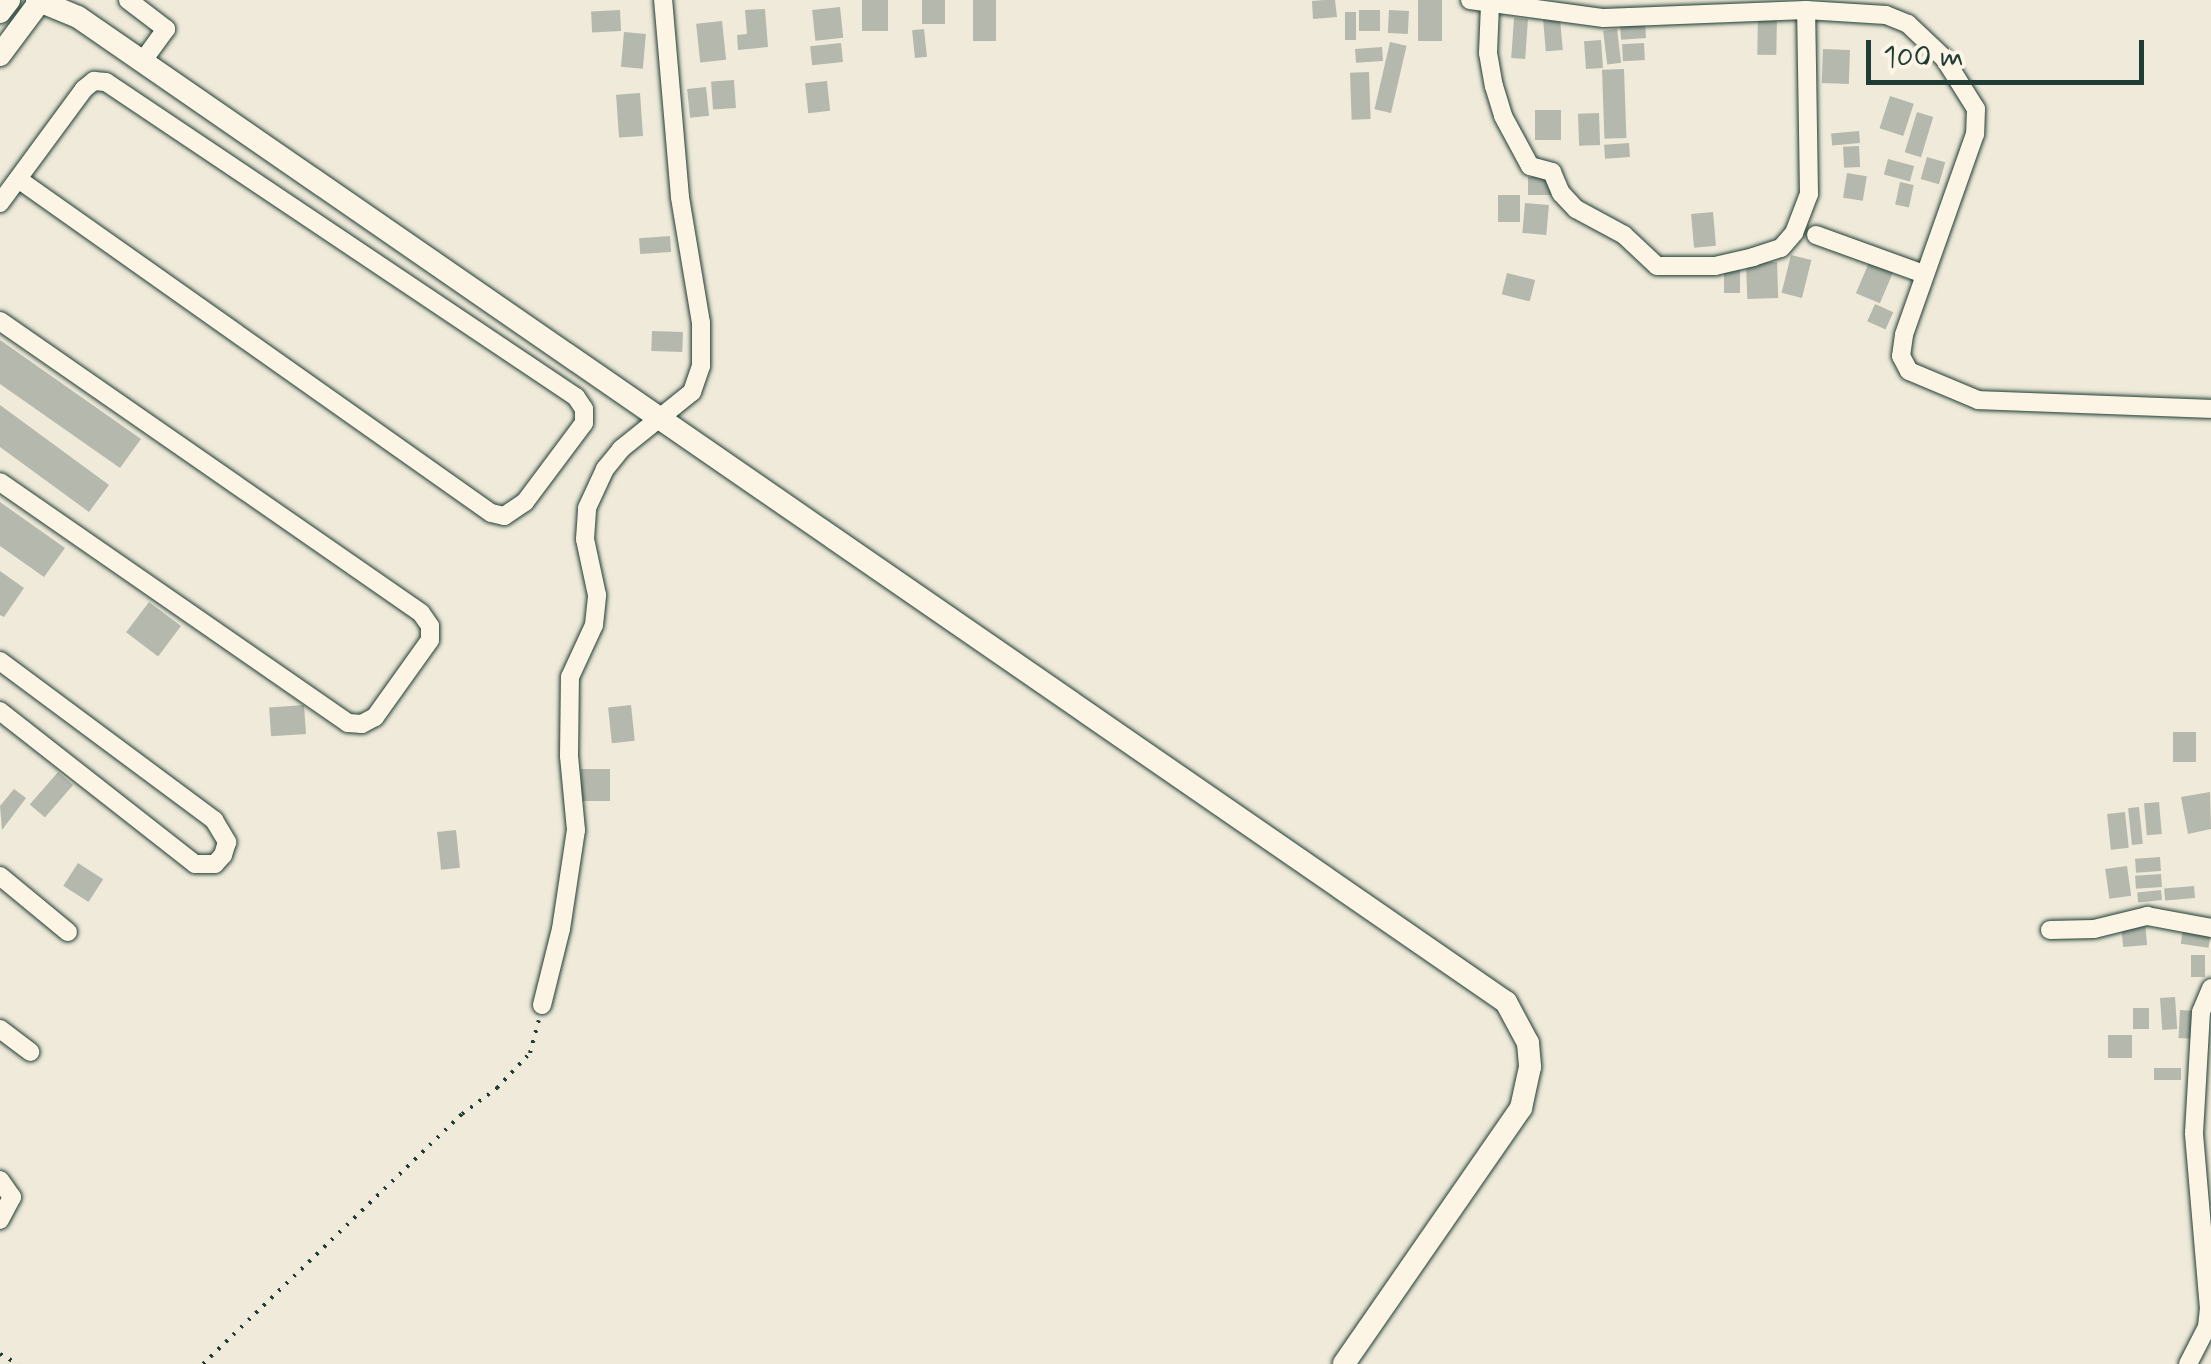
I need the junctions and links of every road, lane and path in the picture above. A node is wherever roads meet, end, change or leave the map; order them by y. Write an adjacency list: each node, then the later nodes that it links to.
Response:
1 (9, 0): 11 (street)
2 (128, 0): 13 (street)
3 (663, 0): 20 (street)
4 (1470, 0): 6 (street)
5 (39, 1): 8 (street); 12 (street)
6 (1490, 5): 9 (street); 10 (street)
7 (1763, 7): 9 (street); 10 (street)
8 (73, 8): 13 (street)
9 (1603, 9)
10 (1806, 10): 17 (street)
11 (0, 12)
12 (2, 46)
13 (143, 62): 20 (street)
14 (18, 179): 14 (street); 15 (street)
15 (0, 203)
16 (1816, 235): 17 (street)
17 (1924, 274): 19 (street)
18 (0, 321): 21 (street)
19 (2211, 409)
20 (663, 417): 29 (street); 37 (street)
21 (0, 482)
22 (0, 661): 23 (street)
23 (0, 710)
24 (0, 876): 27 (street)
25 (2211, 928): 26 (street)
26 (2050, 930)
27 (68, 932)
28 (2211, 988): 38 (street)
29 (542, 1006): 36 (path)
30 (0, 1029): 31 (street)
31 (30, 1052)
32 (0, 1180): 33 (street)
33 (0, 1220)
34 (0, 1354): 35 (path)
35 (18, 1364)
36 (203, 1364)
37 (1344, 1364)
38 (2188, 1364)

